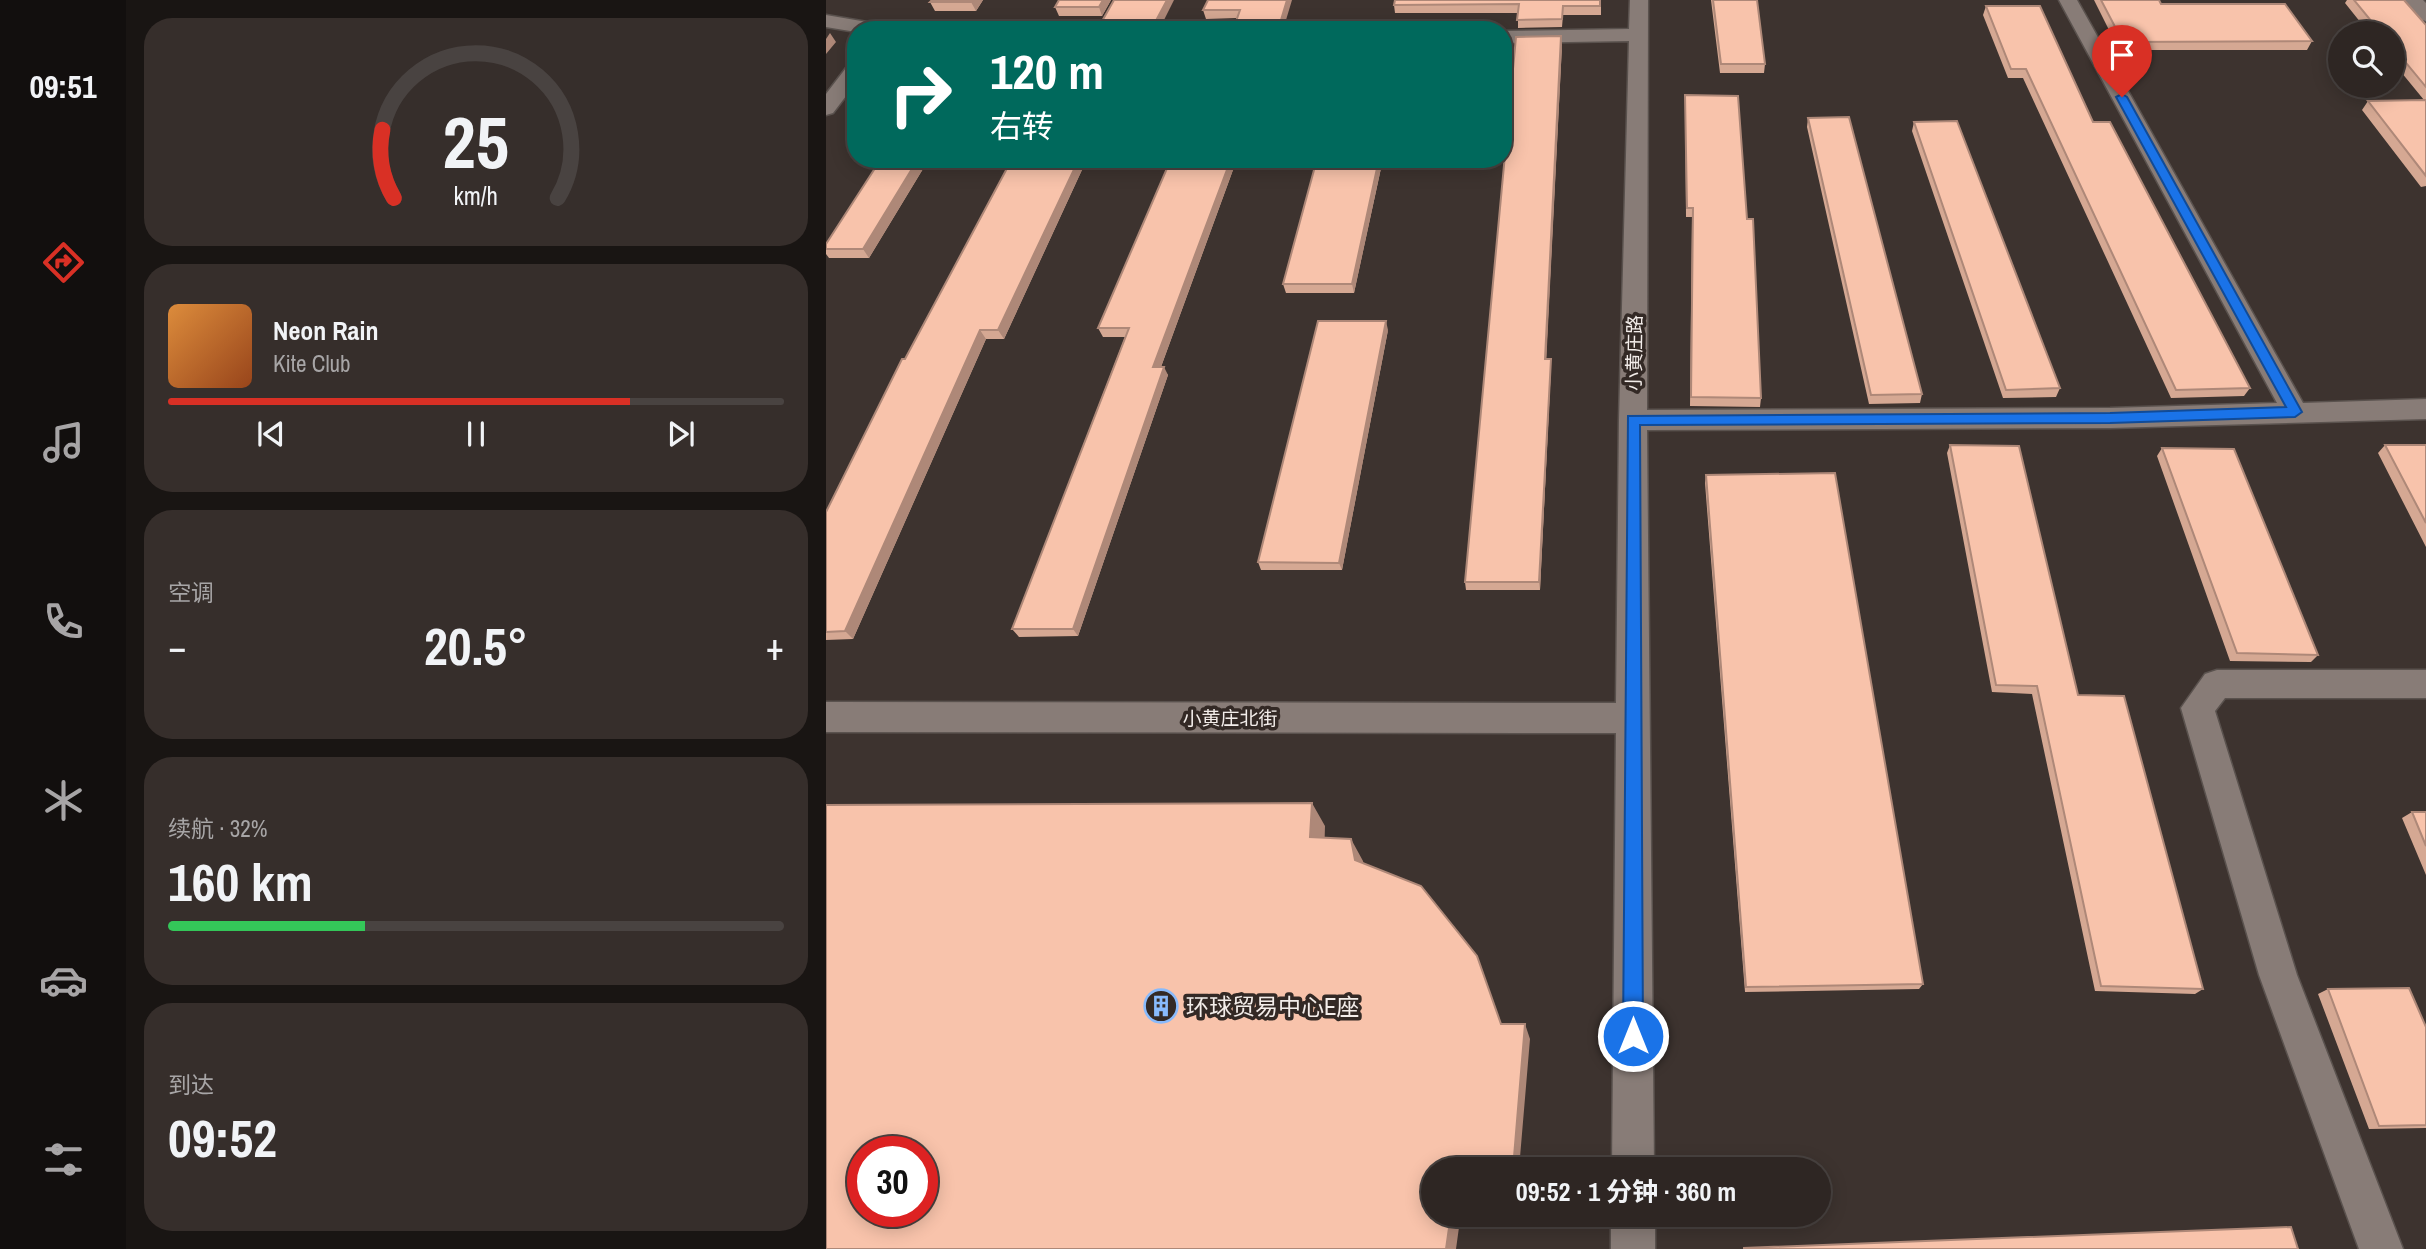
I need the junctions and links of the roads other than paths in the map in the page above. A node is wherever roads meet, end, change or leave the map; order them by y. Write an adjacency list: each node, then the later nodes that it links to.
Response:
1 (1639, 0): 7 (street, 小黄庄路)
2 (2068, 0): 12 (street)
3 (2413, 0): 4 (street)
4 (2426, 15)
5 (826, 21): 6 (street)
6 (847, 24)
7 (1638, 35): 8 (street); 13 (street, 小黄庄路)
8 (1512, 37)
9 (847, 80): 10 (street)
10 (826, 109)
11 (2426, 409): 12 (street)
12 (2295, 412): 13 (street)
13 (1633, 420): 16 (street, 小黄庄路)
14 (2426, 684): 20 (street)
15 (826, 718): 16 (street, 小黄庄北街)
16 (1634, 718): 17 (street, 小黄庄路)
17 (1633, 1157)
18 (1633, 1227): 19 (street)
19 (1633, 1249)
20 (2381, 1249)

